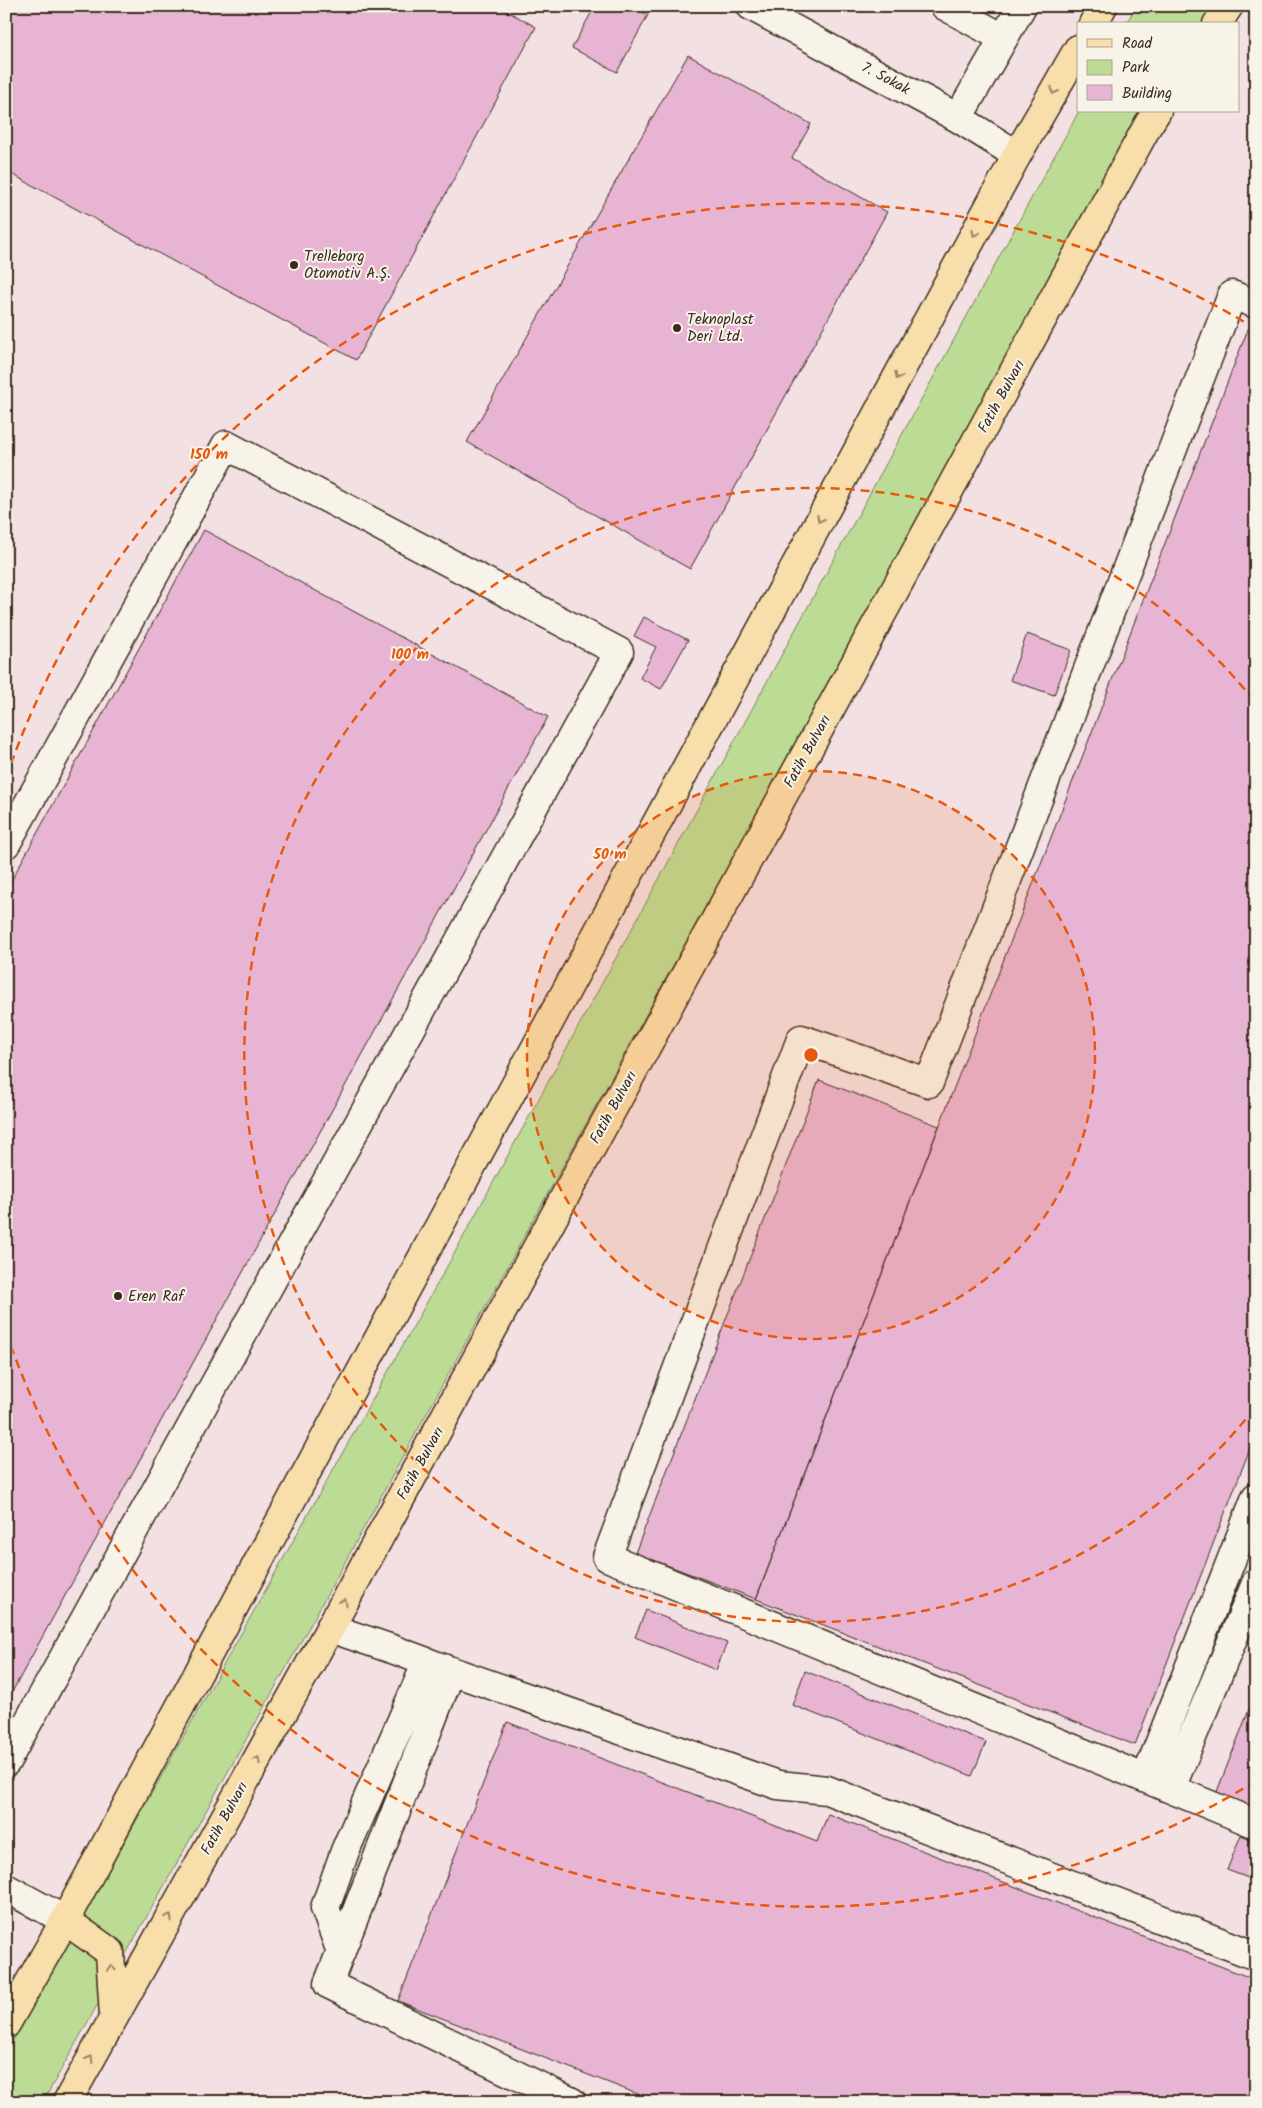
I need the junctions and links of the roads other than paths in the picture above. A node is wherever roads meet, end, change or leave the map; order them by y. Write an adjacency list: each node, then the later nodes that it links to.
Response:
1 (752, 6): 11 (street, 7. Sokak)
2 (945, 6): 8 (street)
3 (1022, 6): 8 (street)
4 (1103, 6): 6 (main road)
5 (1229, 6): 7 (main road)
6 (1094, 22)
7 (1218, 22)
8 (1004, 38): 11 (street)
9 (1077, 51): 12 (main road, one-way to 12)
10 (1156, 112): 17 (main road, Fatih Bulvarı, one-way to 10)
11 (958, 118): 12 (street, 7. Sokak)
12 (1017, 155): 24 (main road, one-way to 24)
13 (1256, 304): 20 (street)
14 (6, 844): 19 (street)
15 (1256, 1497): 20 (street)
16 (1256, 1583): 21 (street)
17 (330, 1628): 18 (street); 26 (main road, Fatih Bulvarı, one-way to 17)
18 (439, 1667): 25 (street); 29 (street)
19 (6, 1762)
20 (1146, 1778): 21 (street)
21 (1171, 1788): 22 (street)
22 (1256, 1824)
23 (6, 1888): 24 (street)
24 (65, 1920): 26 (main road, one-way to 24); 27 (main road)
25 (1256, 1956)
26 (114, 2016): 28 (main road, Fatih Bulvarı, one-way to 26)
27 (6, 2024)
28 (67, 2102)
29 (572, 2102)

